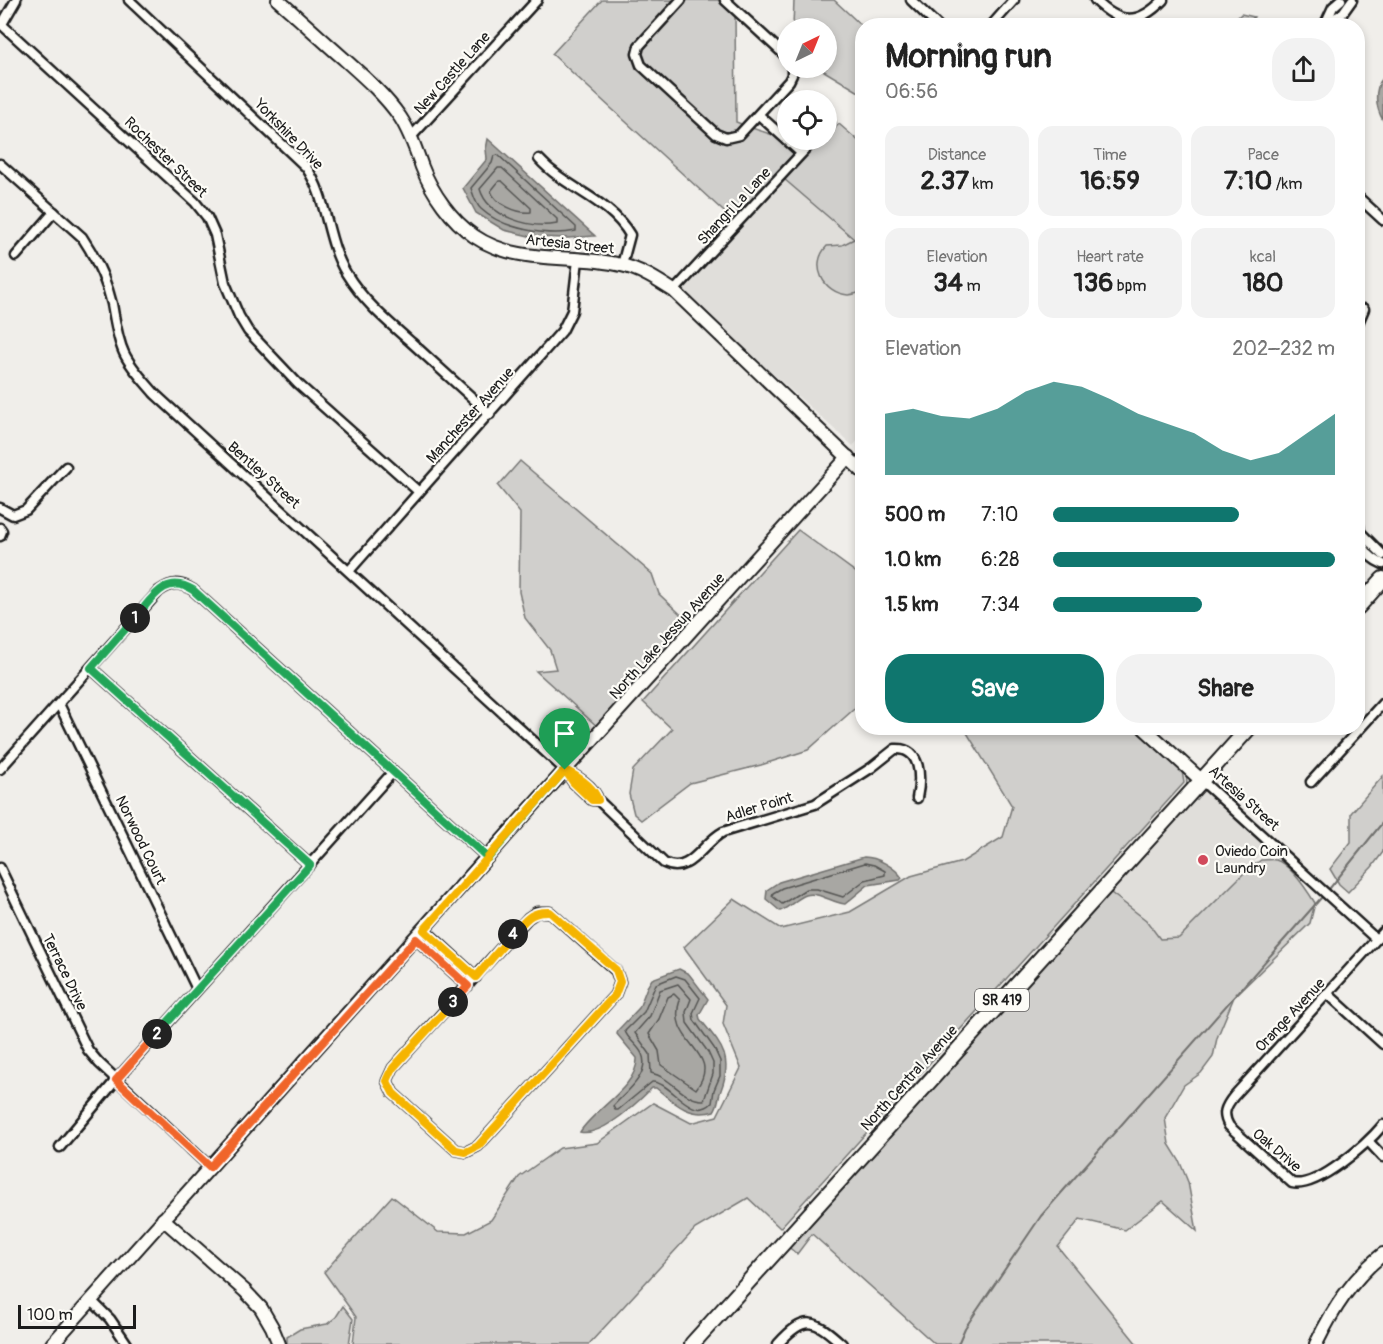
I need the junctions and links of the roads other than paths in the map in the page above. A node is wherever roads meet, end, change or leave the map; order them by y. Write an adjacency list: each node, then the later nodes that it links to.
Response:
1 (16, 0): 19 (street)
2 (129, 0): 35 (street, Yorkshire Drive)
3 (278, 0): 23 (street, Artesia Street)
4 (537, 0): 23 (street, New Castle Lane)
5 (681, 0): 22 (street)
6 (725, 0): 20 (street)
7 (911, 0): 13 (street)
8 (1014, 0): 14 (street)
9 (1095, 0): 15 (street)
10 (1162, 0): 16 (street)
11 (1341, 0): 17 (street)
12 (1352, 0): 18 (street)
13 (930, 18)
14 (998, 18)
15 (1126, 18)
16 (1135, 18)
17 (1328, 18)
18 (1335, 18)
19 (1, 24): 39 (street, Rochester Street)
20 (777, 48)
21 (790, 78): 22 (street)
22 (759, 115): 25 (street)
23 (411, 137): 32 (street, Artesia Street)
24 (804, 150): 25 (street, Shangri La Lane)
25 (801, 153): 34 (street, Shangri La Lane)
26 (539, 159): 33 (street)
27 (0, 164): 29 (street, Bentley Street)
28 (1365, 203): 30 (street)
29 (54, 212): 31 (street); 47 (street, Bentley Street)
30 (1383, 220)
31 (16, 256)
32 (578, 260): 33 (street, Artesia Street); 35 (street, Manchester Avenue)
33 (622, 265): 34 (street, Artesia Street)
34 (674, 291): 36 (street, Artesia Street)
35 (490, 414): 39 (street, Manchester Avenue)
36 (848, 457): 37 (street, Artesia Street); 58 (street, North Lake Jessup Avenue)
37 (855, 464)
38 (66, 466): 40 (street)
39 (419, 492): 47 (street, Manchester Avenue)
40 (0, 508)
41 (0, 528): 42 (street)
42 (0, 536)
43 (1365, 536): 45 (street)
44 (1365, 550): 46 (street)
45 (1383, 555)
46 (1383, 564)
47 (349, 572): 58 (street, Bentley Street)
48 (1383, 579): 49 (main road)
49 (1365, 599)
50 (91, 668): 52 (street); 59 (street); 64 (street)
51 (1383, 703): 53 (street)
52 (59, 704): 57 (street); 73 (street, Norwood Court)
53 (1365, 723)
54 (1152, 735): 60 (street, Artesia Street)
55 (1243, 735): 60 (main road, North Central Avenue / SR 419)
56 (1354, 735): 61 (street)
57 (0, 769)
58 (565, 770): 62 (street, Adler Point); 63 (street, North Lake Jessup Avenue)
59 (393, 772): 63 (street); 64 (street)
60 (1201, 780): 68 (street, Artesia Street); 89 (main road, North Central Avenue / SR 419)
61 (1311, 782)
62 (917, 798)
63 (488, 858): 67 (street, North Lake Jessup Avenue)
64 (310, 865): 73 (street)
65 (0, 868): 76 (street, Terrace Drive)
66 (1383, 932): 68 (street, Orange Avenue)
67 (420, 934): 69 (street); 70 (street); 82 (street, North Lake Jessup Avenue)
68 (1376, 939): 74 (street, Orange Avenue)
69 (452, 955): 70 (street); 71 (street)
70 (444, 964): 72 (street)
71 (476, 977): 72 (street); 72 (street)
72 (468, 986)
73 (197, 988): 76 (street)
74 (1328, 994): 75 (street); 77 (street, Orange Avenue)
75 (1383, 1044)
76 (116, 1080): 80 (street); 82 (street, Terrace Drive)
77 (1225, 1109): 79 (street, Oak Drive)
78 (1383, 1125): 79 (street, Oak Drive)
79 (1369, 1142): 81 (street)
80 (60, 1147)
81 (1383, 1157)
82 (210, 1167): 83 (street, North Lake Jessup Avenue)
83 (163, 1219): 85 (street, North Lake Jessup Avenue); 88 (street)
84 (1383, 1254): 92 (street)
85 (91, 1300): 86 (street, North Lake Jessup Avenue); 87 (street)
86 (52, 1344)
87 (128, 1344)
88 (279, 1344)
89 (692, 1344)
90 (778, 1344): 91 (street)
91 (842, 1344)
92 (1316, 1344)

